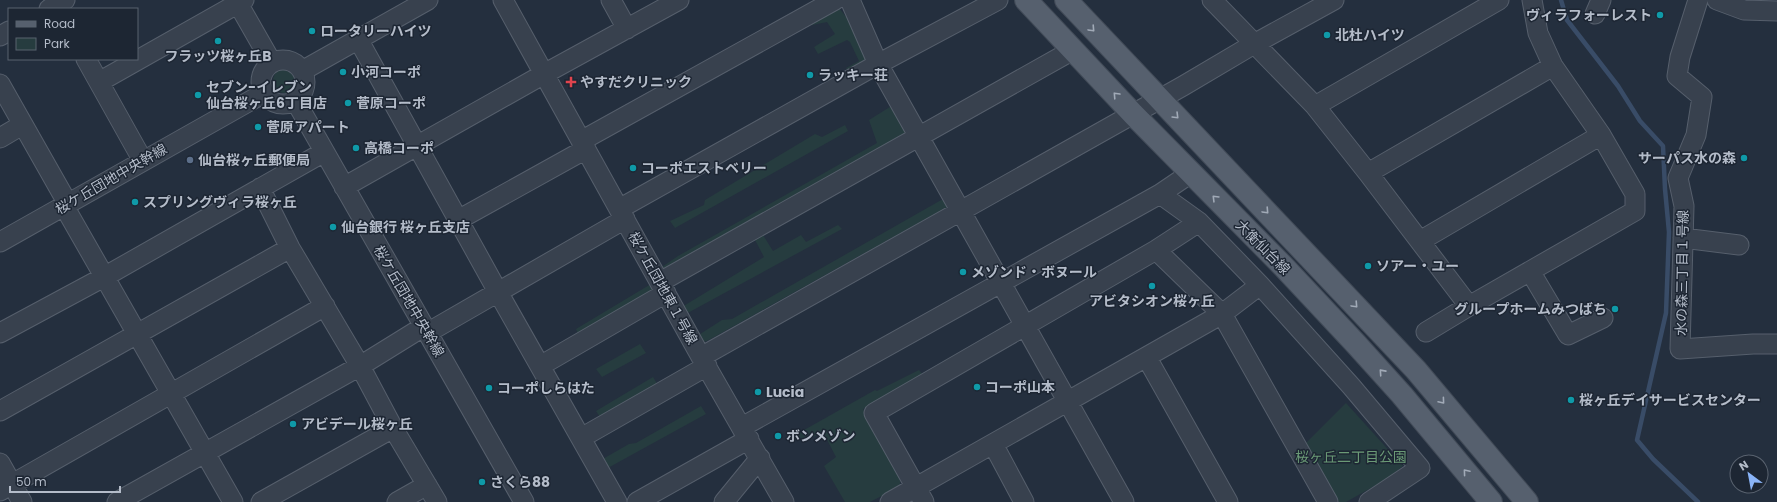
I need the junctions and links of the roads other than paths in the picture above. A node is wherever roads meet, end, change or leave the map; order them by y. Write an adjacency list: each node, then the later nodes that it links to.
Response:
1 (428, 0): 19 (street)
2 (503, 0): 29 (street, 桜ケ丘団地東１号線)
3 (611, 0): 18 (street)
4 (679, 0): 18 (street)
5 (835, 0): 41 (street)
6 (850, 0): 26 (street)
7 (998, 0): 26 (street)
8 (1026, 0): 21 (main road, 大衡仙台線)
9 (1066, 0): 33 (main road, 大衡仙台線, one-way to 33)
10 (1212, 0): 20 (street)
11 (1334, 0): 20 (street)
12 (1499, 0): 35 (street)
13 (1532, 0): 27 (street)
14 (1698, 0): 55 (street, 水の森三丁目１号線)
15 (1717, 0): 17 (street)
16 (240, 1): 24 (street); 25 (street)
17 (1777, 11)
18 (627, 29): 29 (street)
19 (358, 39): 28 (street); 42 (street)
20 (1254, 44): 33 (street); 35 (street)
21 (1073, 50): 36 (main road, 大衡仙台線, one-way to 21); 39 (street)
22 (87, 60): 30 (street)
23 (137, 60): 30 (street)
24 (138, 60)
25 (272, 63): 28 (street); 32 (street)
26 (878, 64): 39 (street); 52 (street)
27 (1553, 66): 38 (street); 46 (street)
28 (302, 71): 34 (street)
29 (544, 74): 41 (street, 桜ケ丘団地東１号線); 42 (street)
30 (99, 82): 44 (street)
31 (0, 84): 37 (street)
32 (264, 93): 34 (street); 44 (street, 桜ケ丘団地中央幹線)
33 (1159, 99): 36 (street); 112 (main road, 大衡仙台線, one-way to 112)
34 (295, 100): 43 (street, 桜ケ丘団地中央幹線)
35 (1315, 106): 46 (street)
36 (1133, 114): 45 (main road, 大衡仙台線); 51 (street)
37 (22, 125): 40 (street); 50 (street)
38 (1601, 135): 56 (street); 61 (street)
39 (919, 137): 51 (street); 65 (street)
40 (0, 138)
41 (584, 145): 52 (street, 桜ケ丘団地東１号線); 53 (street)
42 (417, 147): 47 (street); 53 (street)
43 (324, 152): 47 (street, 桜ケ丘団地中央幹線); 48 (street)
44 (143, 161): 50 (street, 桜ケ丘団地中央幹線)
45 (1191, 173): 49 (street); 111 (main road, 大衡仙台線, one-way to 45)
46 (1368, 174): 56 (street)
47 (344, 187): 72 (street, 桜ケ丘団地中央幹線)
48 (260, 188): 59 (street); 62 (street)
49 (1160, 194): 54 (street); 63 (street)
50 (66, 205): 57 (street, 桜ケ丘団地中央幹線); 62 (street)
51 (960, 211): 63 (street); 78 (street)
52 (622, 214): 65 (street, 桜ケ丘団地東１号線); 66 (street)
53 (458, 220): 66 (street)
54 (1199, 222): 60 (street); 64 (street)
55 (1683, 238): 58 (street); 76 (street, 水の森三丁目１号線)
56 (1420, 241): 68 (street)
57 (0, 242)
58 (1739, 245)
59 (290, 248): 67 (street); 75 (street)
60 (1156, 250): 69 (street); 71 (street)
61 (1530, 271): 68 (street); 70 (street)
62 (104, 277): 74 (street); 75 (street)
63 (1000, 282): 71 (street); 85 (street)
64 (1260, 285): 69 (street); 110 (street)
65 (663, 288): 78 (street, 桜ケ丘団地東１号線); 80 (street)
66 (498, 292): 72 (street); 80 (street)
67 (325, 306): 79 (street); 81 (street)
68 (1468, 306): 73 (street)
69 (1222, 314): 77 (street); 109 (street)
70 (1603, 318)
71 (1025, 326): 82 (street); 93 (street)
72 (425, 330): 79 (street); 100 (street, 桜ケ丘団地中央幹線)
73 (1426, 332)
74 (0, 333)
75 (137, 334): 81 (street); 83 (street)
76 (1777, 344)
77 (1147, 358): 82 (street); 108 (street)
78 (704, 362): 85 (street, 桜ケ丘団地東１号線); 86 (street)
79 (360, 366): 84 (street); 88 (street)
80 (540, 366): 86 (street)
81 (172, 394): 88 (street); 92 (street)
82 (1068, 402): 87 (street); 107 (street)
83 (0, 411)
84 (393, 428): 91 (street); 97 (street)
85 (745, 433): 89 (street, 桜ケ丘団地東１号線); 102 (street)
86 (581, 438): 101 (street)
87 (993, 444): 93 (street); 106 (street)
88 (205, 453): 95 (street); 96 (street)
89 (760, 458): 103 (street); 104 (street, 桜ケ丘団地東１号線)
90 (0, 464): 92 (street)
91 (427, 485): 98 (street); 99 (street)
92 (6, 487): 94 (street)
93 (920, 495): 105 (street)
94 (22, 502)
95 (117, 502)
96 (233, 502)
97 (261, 502)
98 (397, 502)
99 (437, 502)
100 (524, 502)
101 (617, 502)
102 (637, 502)
103 (724, 502)
104 (784, 502)
105 (890, 502)
106 (1024, 502)
107 (1124, 502)
108 (1228, 502)
109 (1328, 502)
110 (1369, 502)
111 (1491, 502)
112 (1527, 502)

